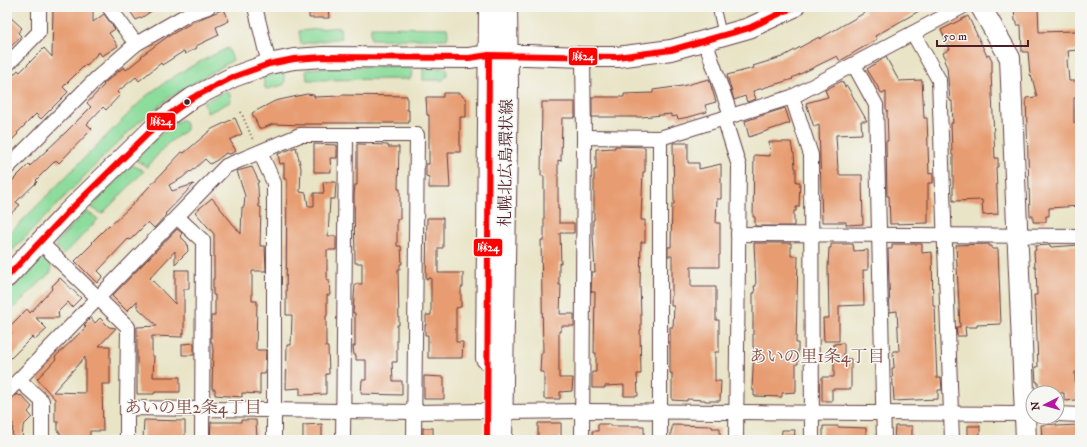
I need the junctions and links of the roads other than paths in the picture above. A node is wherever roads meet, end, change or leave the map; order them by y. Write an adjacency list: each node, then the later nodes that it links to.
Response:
1 (39, 7): 18 (street)
2 (109, 7): 14 (street)
3 (208, 7): 11 (street)
4 (255, 7): 17 (street)
5 (490, 7): 15 (main road, 札幌北広島環状線)
6 (506, 7): 15 (main road, 札幌北広島環状線)
7 (716, 7): 13 (lane)
8 (794, 7): 13 (street)
9 (962, 7): 12 (street)
10 (981, 7): 32 (street)
11 (190, 10): 14 (street)
12 (913, 33): 19 (street); 31 (street)
13 (714, 38): 16 (street); 21 (street)
14 (136, 44): 26 (street)
15 (498, 56): 16 (street); 17 (street); 44 (main road, 札幌北広島環状線)
16 (583, 57): 23 (street)
17 (269, 64): 34 (street)
18 (7, 65)
19 (854, 65): 20 (street); 30 (street)
20 (792, 97): 21 (street); 29 (street)
21 (726, 113): 24 (street); 28 (street)
22 (346, 135): 25 (street); 43 (street); 46 (street)
23 (584, 137): 24 (street); 45 (street)
24 (660, 138): 47 (street)
25 (257, 147): 27 (street); 42 (street)
26 (7, 168)
27 (177, 217): 36 (street); 41 (street)
28 (738, 234): 29 (street); 48 (street)
29 (810, 234): 30 (street); 49 (street)
30 (878, 234): 31 (street); 50 (street)
31 (945, 235): 32 (street); 51 (street)
32 (1017, 235): 33 (street); 38 (street)
33 (1080, 236)
34 (40, 242): 35 (street); 36 (street)
35 (7, 277)
36 (98, 298): 37 (street); 40 (street)
37 (19, 380): 39 (street); 56 (street)
38 (1027, 385)
39 (7, 392)
40 (128, 408): 41 (street); 57 (street)
41 (203, 409): 42 (street); 58 (street)
42 (274, 410): 43 (street); 59 (street)
43 (343, 411): 46 (street); 60 (street)
44 (494, 411): 45 (street); 46 (street); 62 (main road, 札幌北広島環状線); 63 (main road, 札幌北広島環状線)
45 (582, 411): 47 (street); 64 (street)
46 (414, 412): 61 (street)
47 (660, 412): 48 (street); 65 (street)
48 (736, 412): 49 (street); 66 (street)
49 (812, 413): 50 (street); 67 (street)
50 (884, 414): 51 (street); 68 (street)
51 (952, 414): 52 (street); 69 (street)
52 (1025, 414)
53 (1065, 414): 54 (street)
54 (1080, 415)
55 (1028, 425): 70 (street)
56 (42, 440)
57 (127, 440)
58 (202, 440)
59 (274, 440)
60 (343, 440)
61 (414, 440)
62 (487, 440)
63 (501, 440)
64 (582, 440)
65 (660, 440)
66 (736, 440)
67 (812, 440)
68 (884, 440)
69 (952, 440)
70 (1026, 440)

